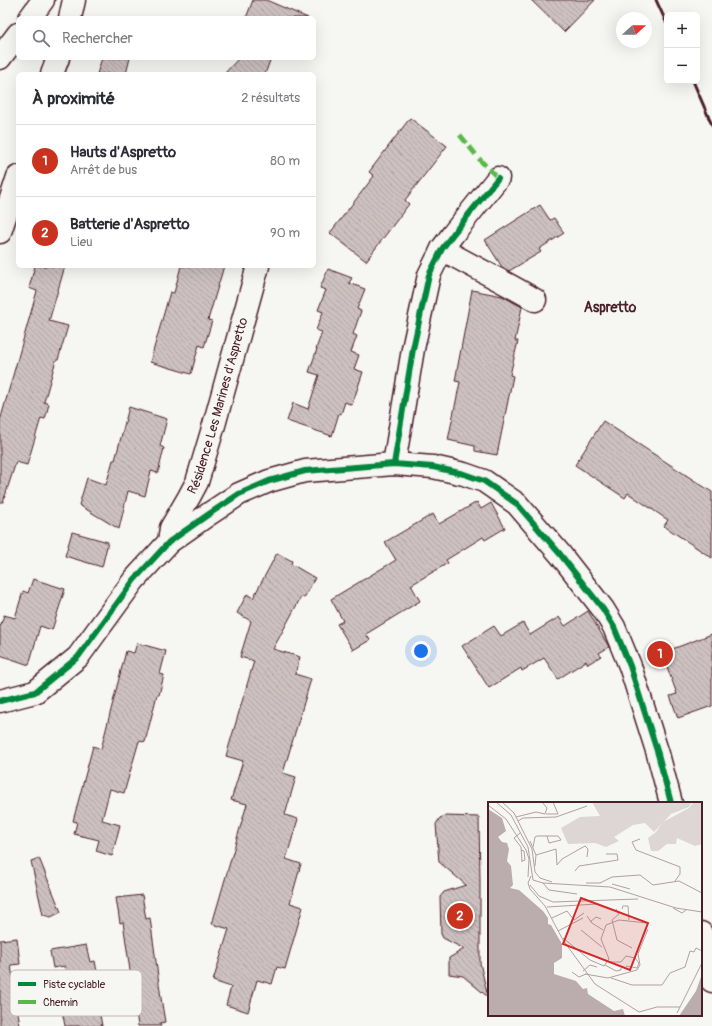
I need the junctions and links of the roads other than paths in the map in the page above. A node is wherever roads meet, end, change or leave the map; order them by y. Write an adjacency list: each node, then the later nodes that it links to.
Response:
1 (43, 0): 3 (street)
2 (74, 0): 4 (street)
3 (31, 16)
4 (70, 16)
5 (16, 37): 6 (street)
6 (0, 58)
7 (57, 60): 8 (street)
8 (53, 72)
9 (498, 178): 12 (street)
10 (16, 183): 11 (street)
11 (0, 232)
12 (442, 249): 14 (street); 15 (street)
13 (257, 268): 16 (street, Résidence Les Marines d'Aspretto)
14 (535, 300)
15 (394, 464): 16 (street); 18 (street)
16 (169, 542): 17 (street)
17 (0, 700)
18 (671, 802)
19 (702, 937): 20 (street)
20 (712, 981)

